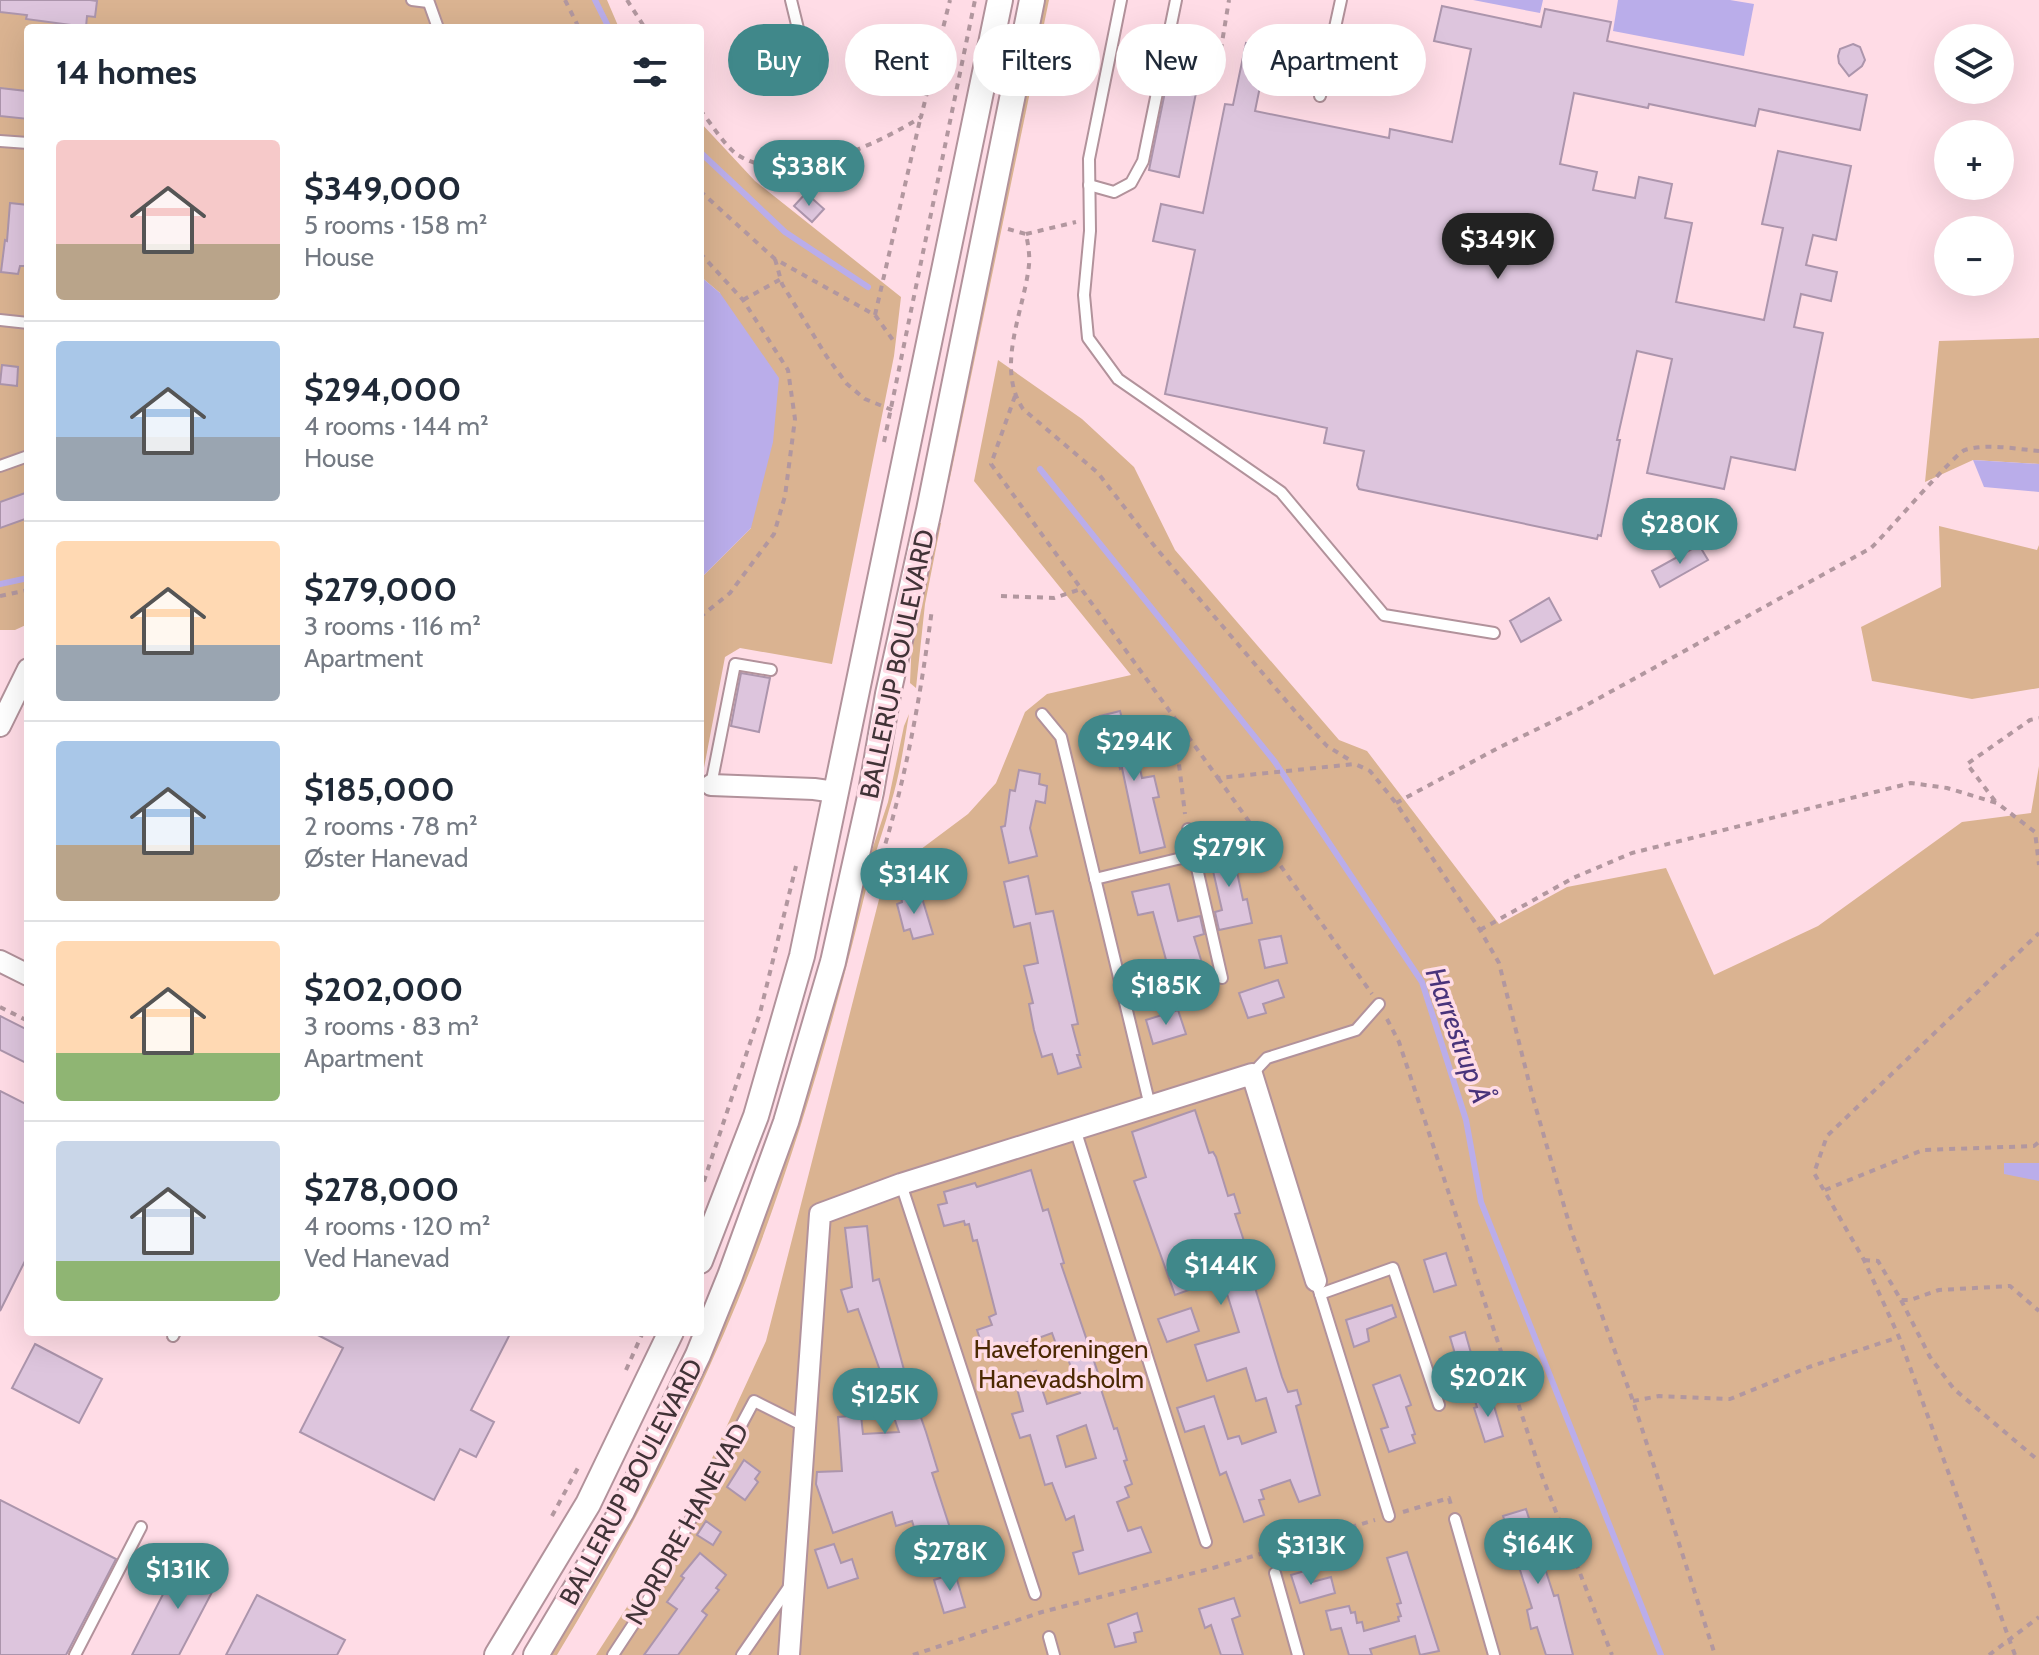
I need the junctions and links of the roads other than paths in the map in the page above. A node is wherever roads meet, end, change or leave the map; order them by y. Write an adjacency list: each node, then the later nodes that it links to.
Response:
1 (412, 0): 8 (lane)
2 (791, 0): 10 (lane)
3 (1000, 0): 25 (street, BALLERUP BOULEVARD)
4 (1032, 0): 52 (street, BALLERUP BOULEVARD)
5 (1121, 0): 14 (lane)
6 (1176, 0): 14 (lane)
7 (1341, 0): 11 (lane)
8 (428, 1): 9 (lane)
9 (437, 24)
10 (797, 24)
11 (1336, 24)
12 (0, 141): 13 (lane)
13 (24, 143)
14 (1089, 185): 19 (lane)
15 (0, 320): 16 (lane)
16 (24, 323)
17 (24, 457): 18 (lane)
18 (0, 466)
19 (1494, 633)
20 (771, 670): 24 (lane)
21 (24, 677): 23 (street)
22 (1042, 714): 28 (lane)
23 (0, 726)
24 (711, 785): 25 (street)
25 (835, 792): 37 (street, BALLERUP BOULEVARD)
26 (1188, 829): 27 (lane)
27 (1194, 855): 28 (lane); 31 (lane)
28 (1095, 879): 34 (lane)
29 (0, 961): 30 (street)
30 (24, 973)
31 (1222, 978)
32 (1379, 1004): 33 (lane)
33 (1252, 1074): 34 (street); 38 (street)
34 (1150, 1106): 35 (street)
35 (1075, 1129): 36 (street); 45 (lane)
36 (901, 1184): 41 (street); 48 (lane)
37 (704, 1251)
38 (1318, 1288): 40 (lane); 42 (lane)
39 (669, 1336): 51 (street, BALLERUP BOULEVARD)
40 (1439, 1405)
41 (806, 1427): 47 (street); 53 (lane, NORDRE HANEVAD)
42 (1389, 1516)
43 (1455, 1519): 58 (lane)
44 (141, 1527): 50 (lane)
45 (1206, 1542)
46 (1275, 1573): 57 (lane)
47 (795, 1579): 54 (lane); 55 (street)
48 (1035, 1594)
49 (1049, 1637): 56 (lane)
50 (75, 1655)
51 (497, 1655)
52 (536, 1655)
53 (613, 1655)
54 (742, 1655)
55 (789, 1655)
56 (1054, 1655)
57 (1298, 1655)
58 (1494, 1655)

